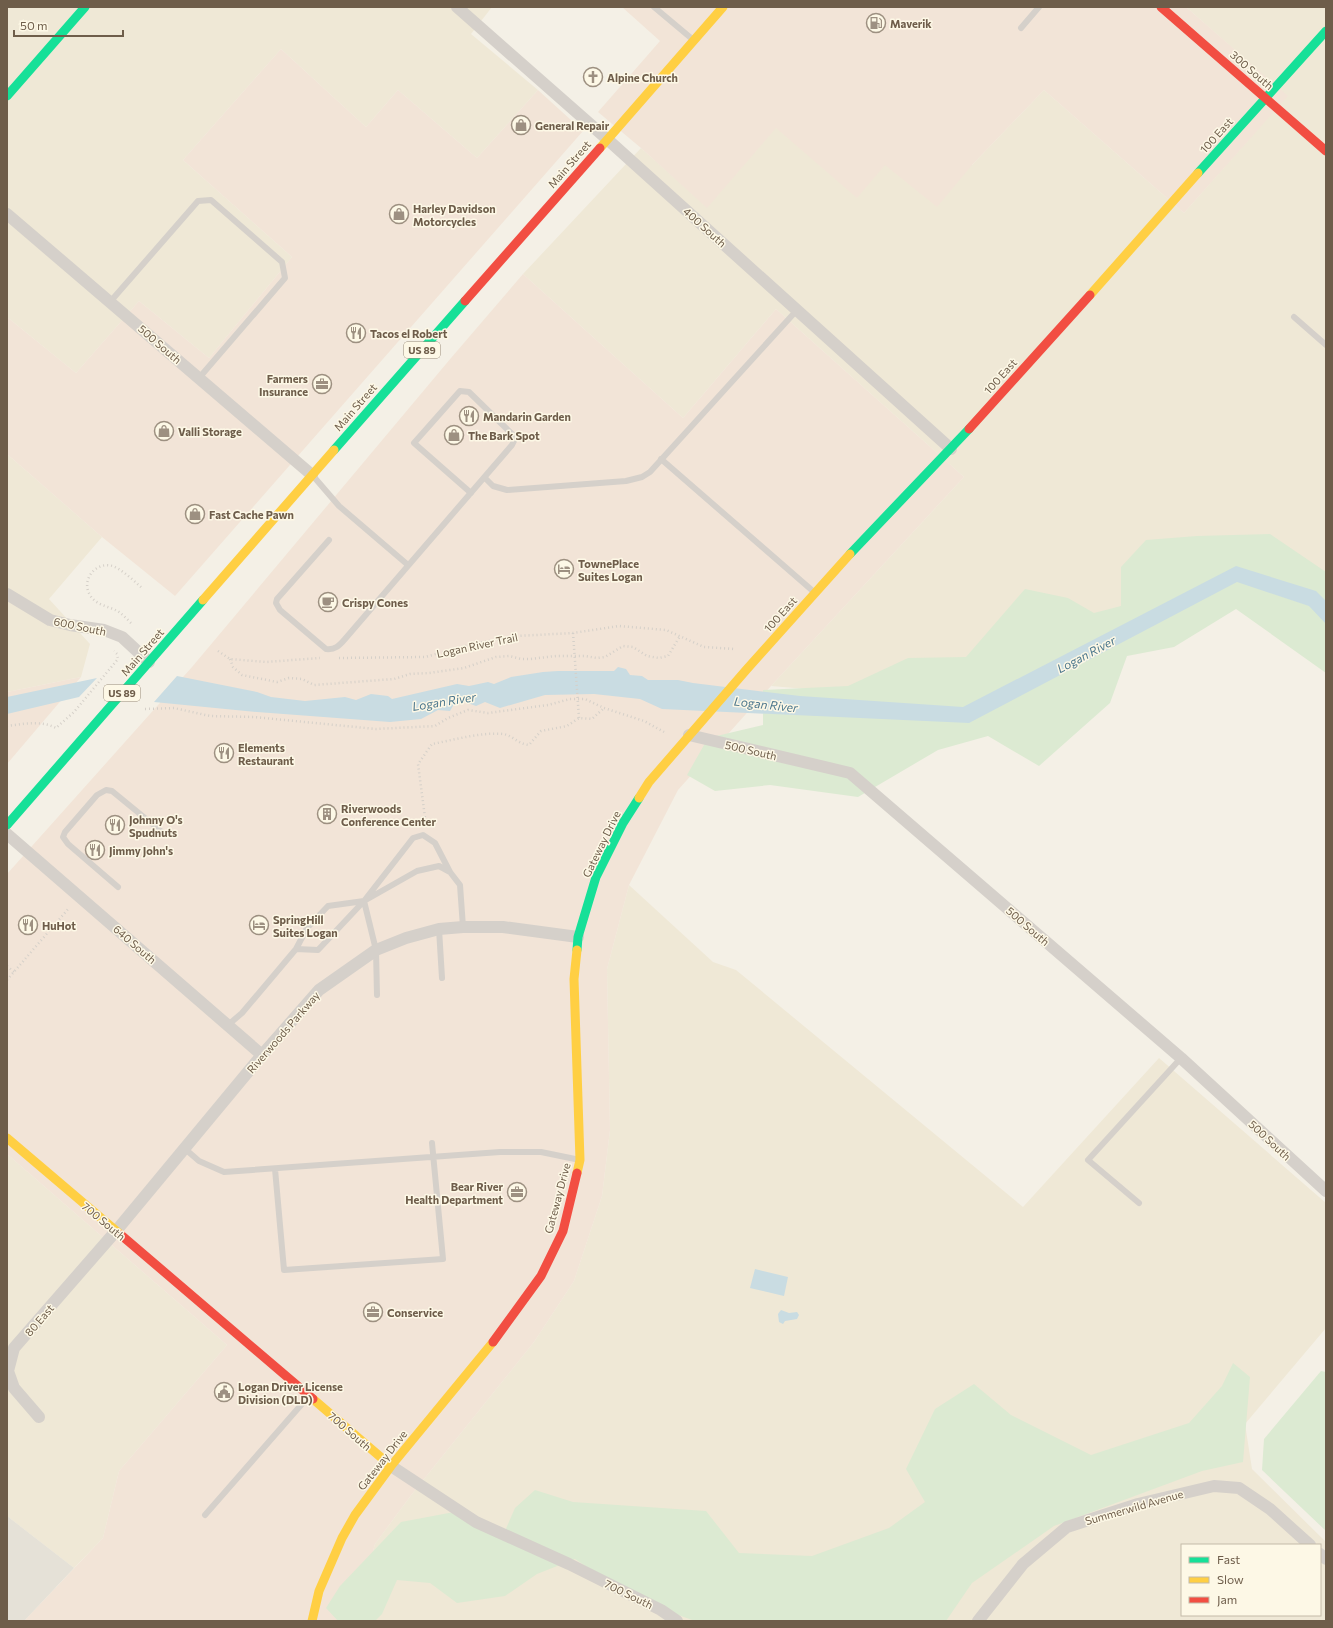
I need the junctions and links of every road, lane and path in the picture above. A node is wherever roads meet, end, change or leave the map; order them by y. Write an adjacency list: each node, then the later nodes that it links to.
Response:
1 (85, 7): 10 (main road)
2 (457, 7): 12 (street, 400 South)
3 (654, 7): 9 (lane)
4 (723, 7): 9 (main road, Main Street / US 89)
5 (1039, 7): 7 (lane)
6 (1161, 7): 11 (main road, 300 South)
7 (1020, 28)
8 (1326, 31): 11 (main road, 100 East)
9 (694, 40): 12 (main road, Main Street / US 89)
10 (7, 96)
11 (1266, 98): 13 (main road, 300 South); 20 (main road, 100 East)
12 (607, 139): 16 (street, 400 South); 22 (main road, Main Street / US 89)
13 (1326, 151)
14 (7, 214): 15 (street, 500 South)
15 (110, 302): 19 (street, 500 South); 19 (lane)
16 (797, 310): 20 (street, 400 South); 21 (lane)
17 (1294, 317): 18 (lane)
18 (1326, 345)
19 (199, 378): 22 (street, 500 South)
20 (951, 449): 29 (main road, 100 East)
21 (662, 459): 23 (lane); 29 (lane)
22 (312, 475): 26 (lane); 39 (main road, Main Street / US 89)
23 (485, 478): 24 (lane); 24 (lane)
24 (471, 493): 26 (lane)
25 (329, 540): 26 (lane)
26 (408, 565)
27 (142, 588): 30 (path)
28 (7, 594): 39 (street, 600 South)
29 (815, 594): 45 (main road, 100 East)
30 (131, 623)
31 (573, 633): 32 (path, Logan River Trail); 37 (path, Logan River Trail); 42 (path)
32 (680, 636): 33 (path, Logan River Trail); 38 (path)
33 (734, 649)
34 (114, 651): 43 (path)
35 (218, 651): 38 (path)
36 (323, 658): 38 (path)
37 (331, 658)
38 (230, 660)
39 (149, 662): 46 (main road, Main Street / US 89)
40 (604, 708): 41 (path); 42 (path); 44 (path)
41 (146, 709)
42 (579, 718): 47 (path)
43 (7, 726)
44 (664, 732)
45 (689, 735): 56 (main road, Gateway Drive); 66 (street, 500 South)
46 (7, 825)
47 (426, 825)
48 (162, 832): 51 (lane)
49 (7, 834): 64 (street, 640 South)
50 (450, 872): 52 (lane); 52 (lane); 54 (lane)
51 (118, 887)
52 (364, 901): 57 (lane); 57 (lane); 58 (lane)
53 (69, 908): 60 (path)
54 (463, 927): 55 (street, Riverwoods Parkway); 56 (street, Riverwoods Parkway)
55 (439, 929): 58 (street, Riverwoods Parkway); 61 (lane)
56 (578, 937): 71 (main road, Gateway Drive)
57 (296, 950): 64 (lane)
58 (376, 950): 63 (lane); 65 (street, Riverwoods Parkway)
59 (7, 966): 60 (path)
60 (14, 972): 62 (path)
61 (442, 978)
62 (7, 980)
63 (377, 996)
64 (228, 1025): 65 (street, 640 South)
65 (262, 1055): 69 (street, Riverwoods Parkway)
66 (1181, 1058): 73 (street, 500 South); 74 (lane)
67 (7, 1138): 75 (main road, 700 South)
68 (432, 1142): 70 (lane)
69 (184, 1148): 72 (lane); 75 (street, Riverwoods Parkway)
70 (434, 1157): 71 (lane); 72 (lane); 72 (lane)
71 (580, 1160): 78 (main road, Gateway Drive)
72 (275, 1169)
73 (1326, 1191)
74 (1139, 1203)
75 (116, 1231): 76 (main road, 700 South); 77 (street, 80 East)
76 (309, 1396): 78 (main road, 700 South); 79 (lane)
77 (39, 1417)
78 (391, 1466): 81 (main road, Gateway Drive); 82 (street, 700 South)
79 (205, 1515)
80 (1309, 1544): 83 (street, Summerwild Avenue)
81 (312, 1621)
82 (677, 1621)
83 (978, 1621)

